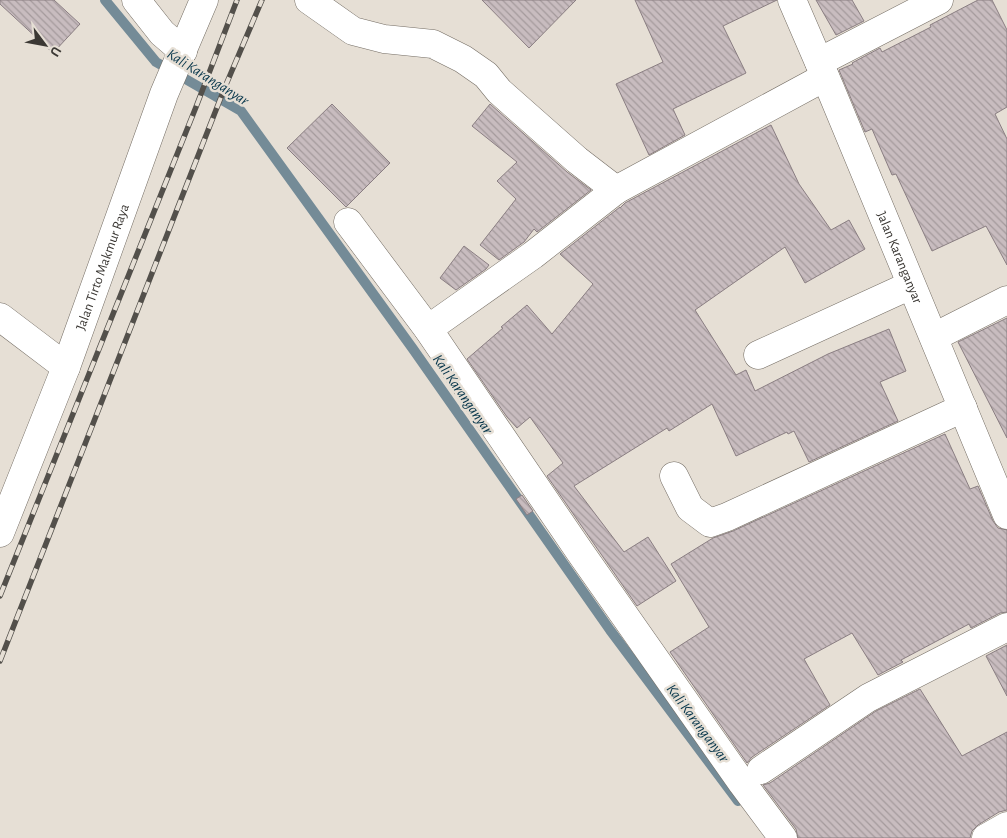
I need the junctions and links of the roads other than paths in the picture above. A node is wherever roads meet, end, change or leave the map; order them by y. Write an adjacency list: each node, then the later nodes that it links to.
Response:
1 (136, 0): 6 (street)
2 (204, 0): 6 (street, Jalan Tirto Makmur Raya)
3 (309, 0): 8 (street)
4 (792, 0): 7 (street, Jalan Karanganyar)
5 (939, 0): 7 (street)
6 (181, 55): 16 (street, Jalan Tirto Makmur Raya)
7 (822, 70): 8 (street); 10 (street, Jalan Karanganyar)
8 (616, 190): 13 (street)
9 (348, 222): 13 (street)
10 (911, 285): 14 (street, Jalan Karanganyar); 15 (street)
11 (1007, 300): 14 (street)
12 (0, 316): 16 (street)
13 (428, 329): 24 (street)
14 (934, 337): 17 (street, Jalan Karanganyar)
15 (758, 355)
16 (66, 366): 20 (street, Jalan Tirto Makmur Raya)
17 (963, 408): 18 (street); 19 (street, Jalan Karanganyar)
18 (674, 476)
19 (1007, 515)
20 (0, 533)
21 (1007, 627): 22 (street)
22 (761, 770)
23 (1007, 826): 25 (street)
24 (783, 838)
25 (986, 838)

